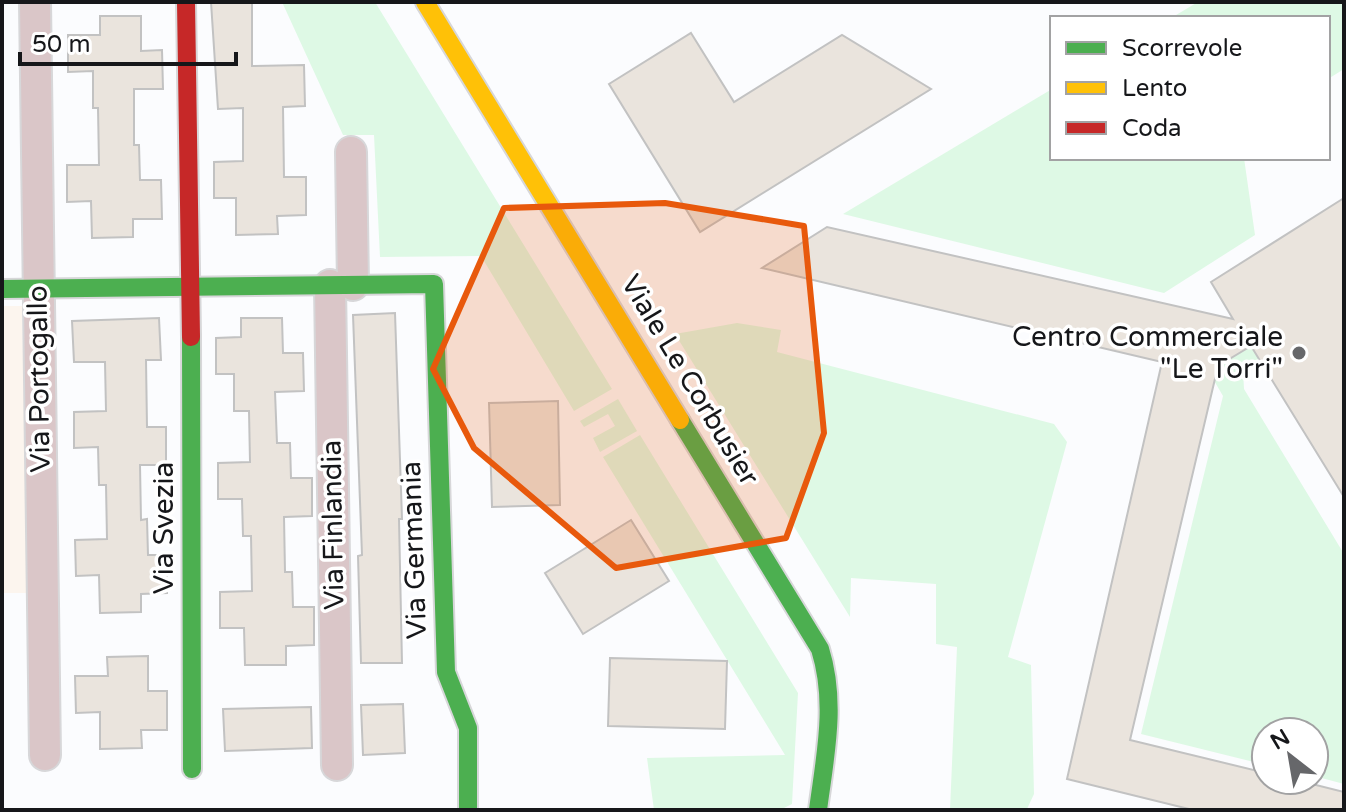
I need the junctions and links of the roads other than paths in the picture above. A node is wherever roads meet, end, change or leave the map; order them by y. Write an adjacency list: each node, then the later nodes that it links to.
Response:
1 (35, 2): 8 (street, Via Portogallo)
2 (186, 2): 6 (street, Via Svezia)
3 (425, 2): 13 (street, Viale Le Corbusier)
4 (351, 152): 5 (street, Via Finlandia)
5 (341, 285): 6 (street); 10 (street, Via Finlandia); 12 (street, Via Germania)
6 (191, 287): 8 (street); 11 (street, Via Svezia)
7 (2, 289): 8 (street)
8 (38, 289): 9 (street, Via Portogallo)
9 (45, 755)
10 (337, 765)
11 (192, 769)
12 (468, 810)
13 (818, 810)

